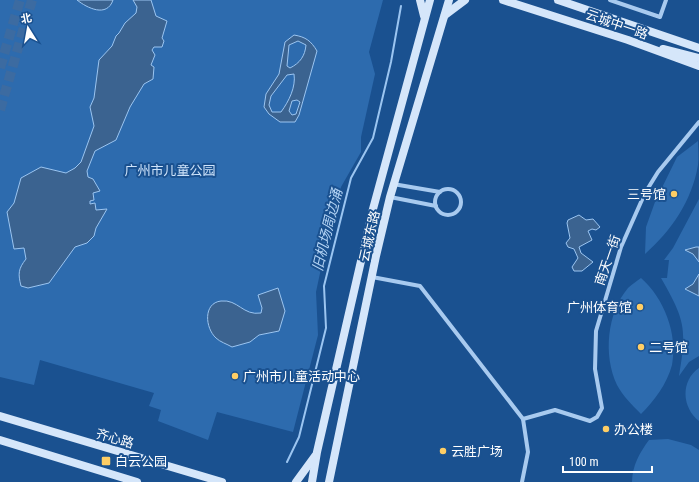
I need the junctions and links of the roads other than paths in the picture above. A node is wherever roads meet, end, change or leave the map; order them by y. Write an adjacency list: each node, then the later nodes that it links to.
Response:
1 (420, 0): 10 (main road)
2 (430, 0): 10 (main road, 云城东路)
3 (448, 0): 9 (main road, 云城东路)
4 (465, 0): 9 (main road)
5 (504, 0): 11 (main road, 云城中一路)
6 (558, 0): 12 (main road, 云城中一路)
7 (610, 0): 8 (street)
8 (666, 0)
9 (444, 15): 16 (main road, 云城东路)
10 (424, 23): 24 (main road, 云城东路)
11 (628, 40): 13 (main road); 14 (main road, 云城中一路)
12 (699, 48)
13 (699, 58)
14 (699, 66)
15 (699, 122): 22 (street, 南天一街)
16 (394, 184): 17 (street); 18 (main road, 云城东路)
17 (440, 192): 19 (street); 19 (street)
18 (390, 197): 19 (street); 20 (main road, 云城东路)
19 (436, 206)
20 (372, 277): 22 (street); 29 (main road, 云城东路)
21 (0, 416): 26 (main road, 齐心路)
22 (523, 419): 30 (street)
23 (0, 440): 25 (main road)
24 (317, 452): 27 (main road); 28 (main road, 云城东路)
25 (138, 482)
26 (222, 482)
27 (296, 482)
28 (312, 482)
29 (330, 482)
30 (522, 482)

